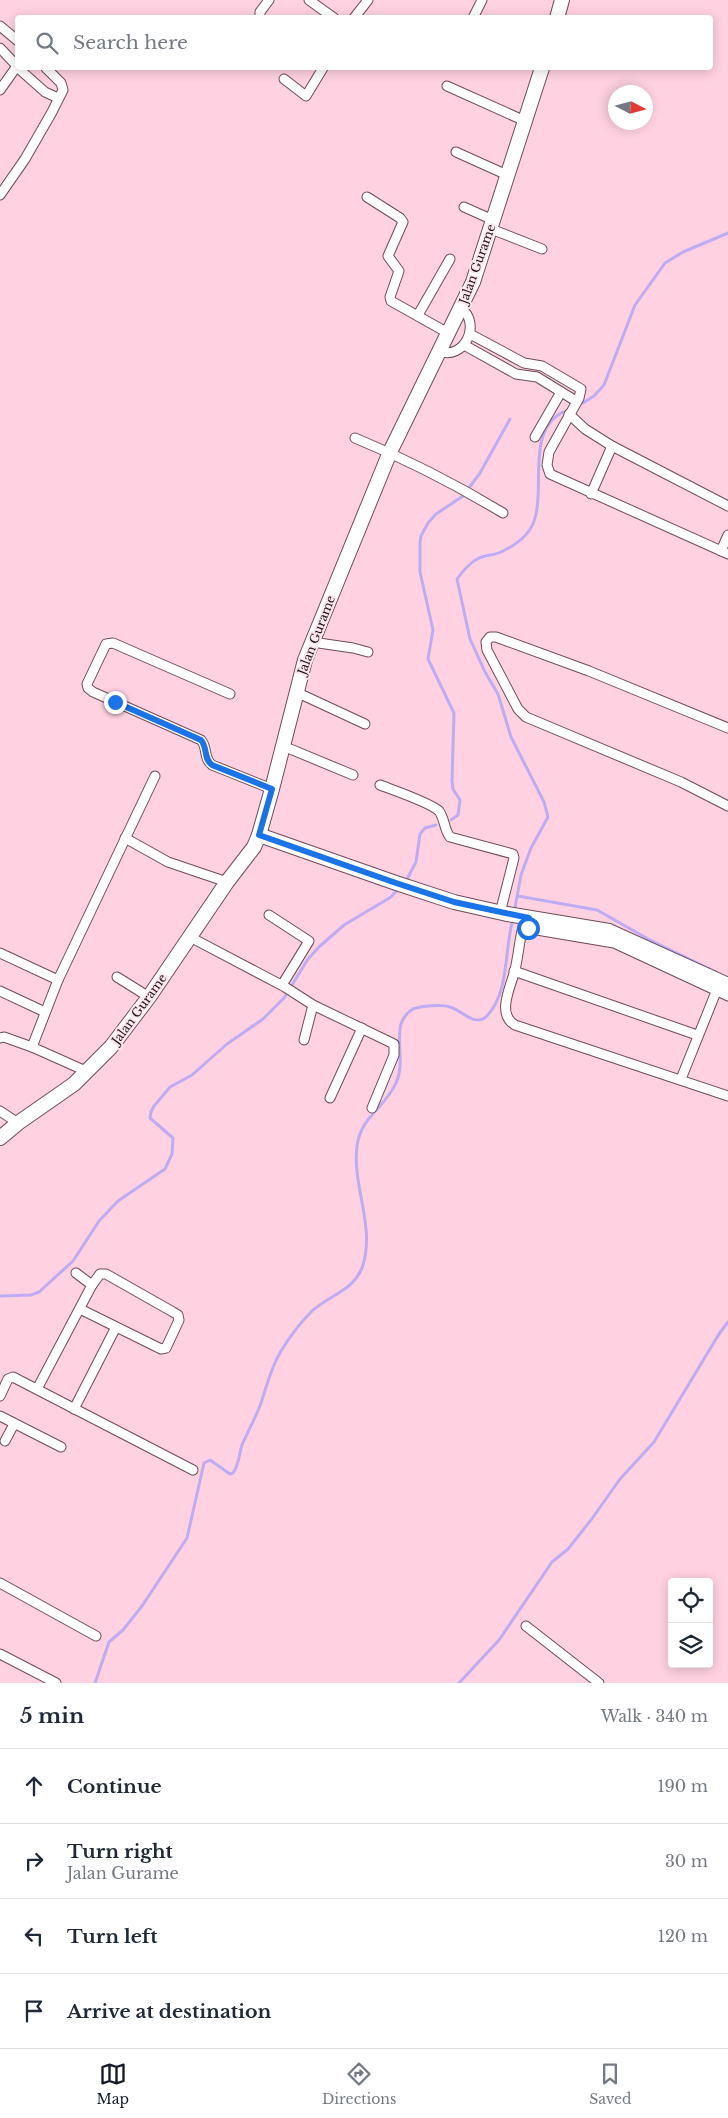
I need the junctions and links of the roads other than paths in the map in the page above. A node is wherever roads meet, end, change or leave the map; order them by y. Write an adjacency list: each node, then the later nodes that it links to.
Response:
1 (269, 0): 5 (street)
2 (309, 0): 6 (street)
3 (368, 0): 7 (street)
4 (482, 0): 8 (street)
5 (260, 15)
6 (330, 15)
7 (356, 15)
8 (474, 15)
9 (0, 26): 10 (street)
10 (15, 38)
11 (0, 48): 12 (street)
12 (15, 64)
13 (16, 70): 20 (street)
14 (21, 70): 21 (street)
15 (48, 70): 21 (street)
16 (322, 70): 18 (street)
17 (541, 70): 22 (street, Jalan Gurame)
18 (284, 79)
19 (447, 86): 22 (street)
20 (0, 90)
21 (58, 98): 25 (street)
22 (525, 121): 24 (street, Jalan Gurame)
23 (456, 152): 24 (street)
24 (507, 175): 28 (street, Jalan Gurame)
25 (0, 194)
26 (367, 198): 32 (street)
27 (464, 207): 28 (street)
28 (492, 224): 29 (street); 31 (street, Jalan Gurame)
29 (542, 249)
30 (450, 259): 32 (street)
31 (461, 308): 33 (street, Jalan Gurame); 34 (street)
32 (418, 314): 33 (street)
33 (448, 333): 36 (street, Jalan Gurame)
34 (470, 334): 35 (street); 37 (street)
35 (464, 345): 36 (street); 38 (street)
36 (439, 351): 45 (street, Jalan Gurame)
37 (533, 364): 38 (street); 40 (street)
38 (527, 376): 39 (street)
39 (561, 392): 40 (street); 42 (street)
40 (576, 402): 41 (street)
41 (569, 414): 44 (street); 46 (street)
42 (535, 437)
43 (355, 438): 45 (street)
44 (612, 446): 46 (street); 47 (street)
45 (390, 452): 48 (street); 51 (street, Jalan Gurame)
46 (591, 494): 50 (street)
47 (728, 506)
48 (503, 513)
49 (728, 535): 50 (street)
50 (724, 552)
51 (312, 642): 52 (street); 53 (street, Jalan Gurame)
52 (368, 652)
53 (296, 692): 55 (street); 57 (street, Jalan Gurame)
54 (230, 694): 61 (street)
55 (365, 724)
56 (728, 728): 62 (street)
57 (283, 746): 58 (street); 61 (street, Jalan Gurame)
58 (353, 775)
59 (155, 776): 64 (street)
60 (380, 785): 66 (street)
61 (272, 789): 63 (street, Jalan Gurame)
62 (728, 806)
63 (259, 835): 65 (street, Jalan Gurame); 66 (street)
64 (125, 838): 65 (street); 73 (street)
65 (227, 882): 69 (street, Jalan Gurame)
66 (503, 914): 68 (street)
67 (269, 915): 75 (street)
68 (527, 921): 71 (street); 74 (street)
69 (190, 937): 75 (street); 78 (street, Jalan Gurame)
70 (0, 953): 73 (street)
71 (514, 971): 82 (street); 87 (street)
72 (116, 976): 78 (street)
73 (58, 980): 80 (street)
74 (722, 986): 77 (street); 82 (street)
75 (287, 988): 79 (street)
76 (0, 991): 80 (street)
77 (728, 996)
78 (149, 997): 86 (street, Jalan Gurame)
79 (313, 1005): 81 (street); 84 (street)
80 (45, 1012): 85 (street)
81 (362, 1028): 89 (street); 90 (street)
82 (698, 1035): 87 (street)
83 (0, 1038): 85 (street)
84 (304, 1040)
85 (32, 1047): 86 (street)
86 (88, 1072): 92 (street, Jalan Gurame)
87 (681, 1079): 88 (street)
88 (728, 1096)
89 (330, 1098)
90 (372, 1108)
91 (0, 1111): 92 (street)
92 (18, 1123): 93 (street, Jalan Gurame)
93 (0, 1138)
94 (76, 1273): 95 (street)
95 (92, 1285): 96 (street); 97 (street)
96 (80, 1309): 97 (street); 98 (street)
97 (116, 1328): 100 (street)
98 (37, 1389): 99 (street); 100 (street)
99 (0, 1396)
100 (74, 1408): 105 (street)
101 (0, 1416): 102 (street)
102 (14, 1424): 103 (street); 104 (street)
103 (4, 1441)
104 (61, 1447)
105 (193, 1470)
106 (0, 1583): 108 (street)
107 (526, 1626): 111 (street)
108 (96, 1636)
109 (0, 1654): 110 (street)
110 (56, 1683)
111 (598, 1683)

